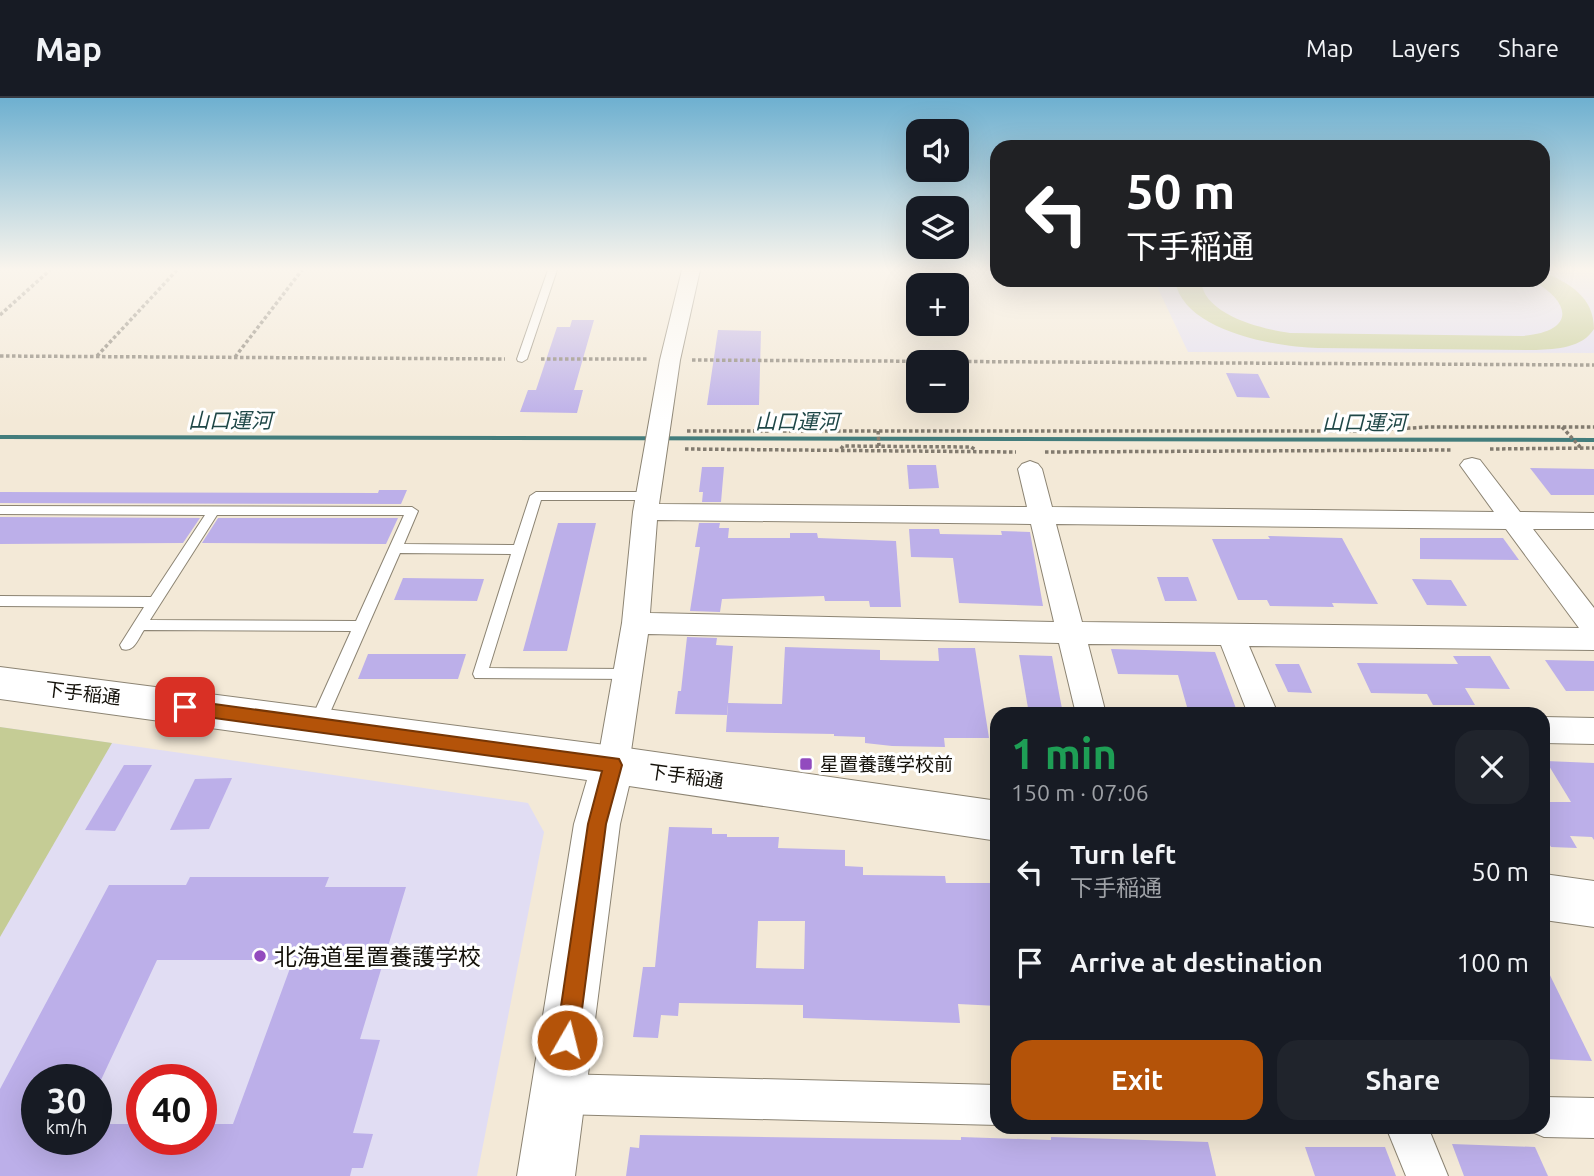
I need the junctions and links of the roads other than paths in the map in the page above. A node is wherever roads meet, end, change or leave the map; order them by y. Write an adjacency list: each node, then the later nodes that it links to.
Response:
1 (536, 320): 3 (lane)
2 (679, 320): 6 (street)
3 (522, 359)
4 (1473, 455): 10 (street)
5 (1030, 458): 9 (street)
6 (647, 504): 9 (street); 13 (lane); 16 (street)
7 (214, 510): 8 (lane); 12 (lane); 15 (lane)
8 (1, 511)
9 (1043, 516): 10 (street); 20 (street)
10 (1513, 520): 11 (street); 19 (street)
11 (1594, 521)
12 (396, 548): 13 (lane); 18 (lane)
13 (519, 550): 24 (lane)
14 (0, 601): 15 (lane)
15 (155, 602): 17 (lane)
16 (636, 623): 20 (street); 24 (street)
17 (140, 625): 18 (lane); 23 (lane)
18 (361, 626): 28 (lane)
19 (1594, 628)
20 (1071, 633): 21 (street); 26 (street)
21 (1231, 635): 22 (street); 27 (street)
22 (1594, 639)
23 (127, 645)
24 (627, 675): 31 (street)
25 (0, 683): 28 (street, 下手稲通)
26 (1089, 707)
27 (1260, 707)
28 (317, 724): 31 (street, 下手稲通)
29 (1550, 730): 30 (street)
30 (1594, 731)
31 (613, 765): 32 (street, 下手稲通); 35 (street)
32 (990, 820)
33 (1550, 898): 34 (street)
34 (1594, 904)
35 (559, 1094): 36 (street); 40 (street)
36 (990, 1105)
37 (1550, 1117): 38 (street)
38 (1594, 1118)
39 (1410, 1134): 41 (street)
40 (546, 1176)
41 (1427, 1176)

